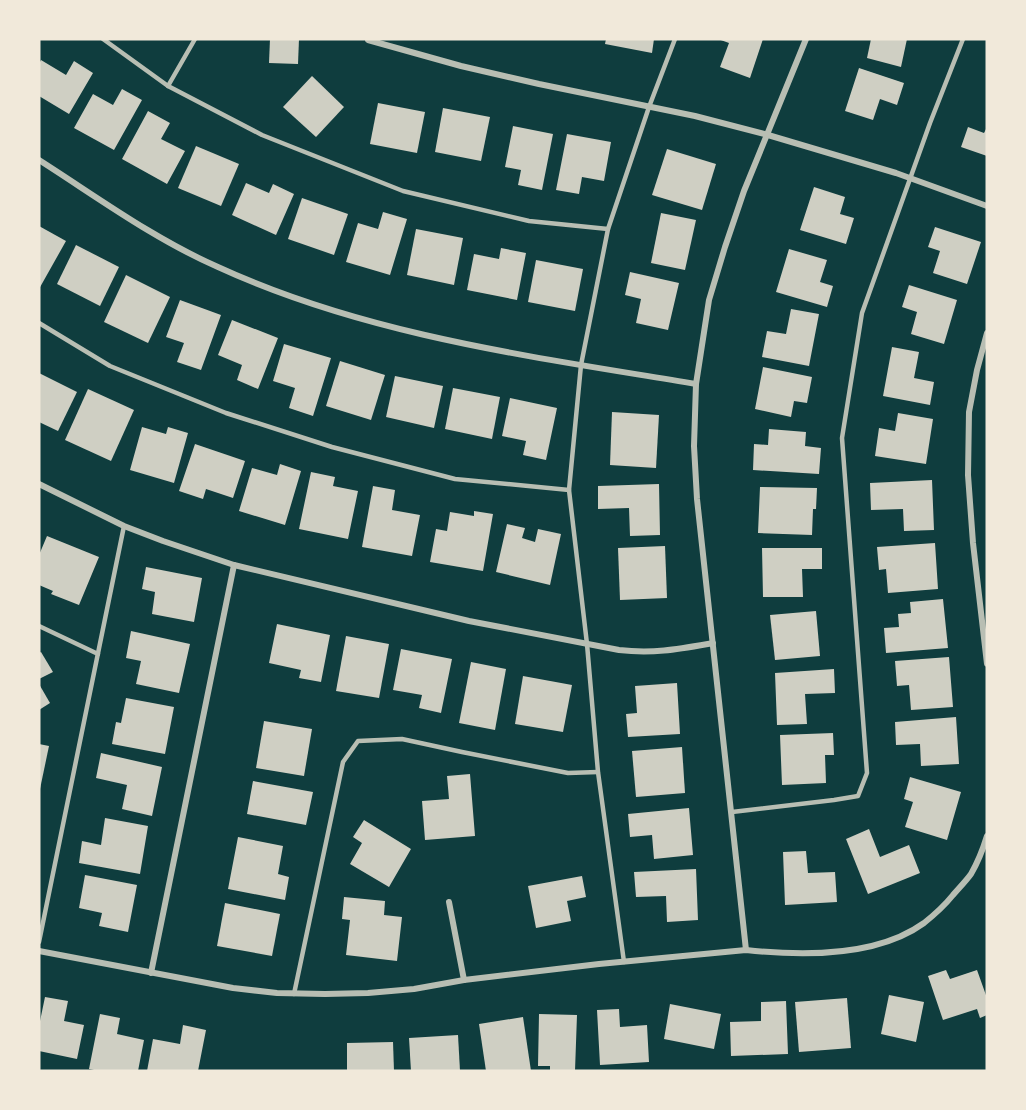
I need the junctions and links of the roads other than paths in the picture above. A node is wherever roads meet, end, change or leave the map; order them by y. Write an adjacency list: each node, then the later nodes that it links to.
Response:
1 (103, 39): 7 (lane)
2 (195, 39): 7 (lane)
3 (675, 39): 8 (lane)
4 (806, 39): 9 (street)
5 (963, 39): 11 (lane)
6 (368, 40): 8 (street)
7 (168, 86): 13 (lane)
8 (649, 107): 9 (street); 13 (lane)
9 (768, 135): 11 (street); 17 (street)
10 (39, 160): 16 (street)
11 (910, 178): 12 (street); 28 (lane)
12 (987, 206)
13 (608, 229): 16 (lane)
14 (39, 323): 19 (lane)
15 (987, 333): 26 (street)
16 (581, 365): 17 (street); 19 (lane)
17 (696, 384): 24 (street)
18 (39, 484): 20 (street)
19 (569, 490): 23 (lane)
20 (124, 526): 21 (street); 25 (lane)
21 (234, 565): 23 (street); 35 (street)
22 (39, 626): 25 (lane)
23 (587, 644): 24 (street); 27 (lane)
24 (713, 644): 28 (street)
25 (98, 654): 31 (lane)
26 (987, 664)
27 (598, 772): 34 (lane); 37 (lane)
28 (732, 812): 32 (street)
29 (987, 836): 32 (street)
30 (449, 902): 36 (street)
31 (39, 942)
32 (747, 950): 34 (street)
33 (39, 951): 35 (street)
34 (624, 962): 36 (street)
35 (151, 973): 37 (street)
36 (464, 980): 37 (street)
37 (294, 994)

